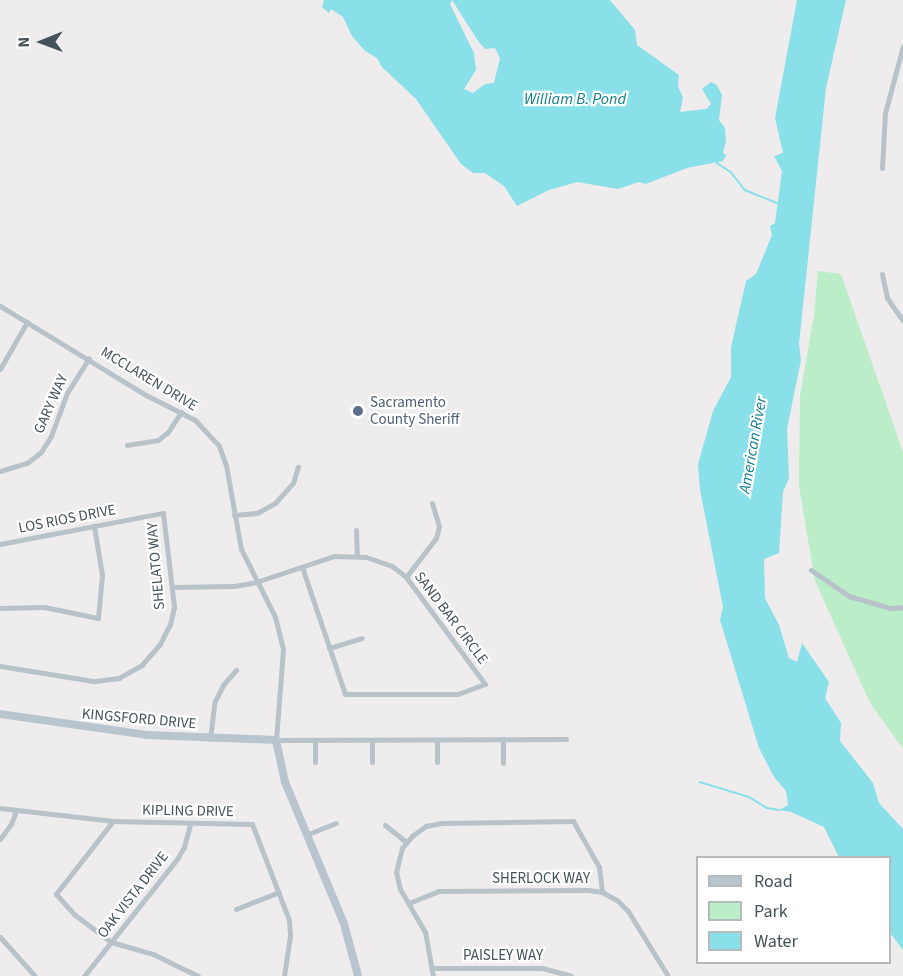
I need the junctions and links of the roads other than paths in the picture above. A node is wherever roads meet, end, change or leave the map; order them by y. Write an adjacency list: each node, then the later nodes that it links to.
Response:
1 (903, 46): 2 (street)
2 (882, 168)
3 (882, 274): 5 (street)
4 (0, 306): 6 (street, MCCLAREN DRIVE)
5 (903, 321)
6 (27, 322): 7 (street, MCCLAREN DRIVE); 8 (street)
7 (89, 358): 9 (street, MCCLAREN DRIVE); 12 (street, GARY WAY)
8 (0, 369)
9 (181, 412): 10 (street); 14 (street, MCCLAREN DRIVE)
10 (127, 445)
11 (298, 467): 14 (street)
12 (0, 471)
13 (432, 503): 22 (street)
14 (234, 515): 23 (street, MCCLAREN DRIVE)
15 (139, 518): 16 (street, LOS RIOS DRIVE); 24 (street, SHELATO WAY)
16 (94, 526): 18 (street, LOS RIOS DRIVE); 25 (street)
17 (356, 530): 19 (street)
18 (0, 544)
19 (357, 555): 20 (street, SAND BAR CIRCLE); 22 (street, SAND BAR CIRCLE)
20 (302, 567): 23 (street); 28 (street, SAND BAR CIRCLE)
21 (811, 570): 26 (street)
22 (406, 577): 28 (street, SAND BAR CIRCLE)
23 (256, 582): 24 (street); 35 (street, MCCLAREN DRIVE)
24 (172, 587): 29 (street, SHELATO WAY)
25 (0, 608)
26 (903, 608)
27 (362, 638): 28 (street)
28 (329, 648)
29 (0, 666)
30 (236, 670): 32 (street)
31 (0, 714): 32 (street, KINGSFORD DRIVE)
32 (210, 739): 35 (street, KINGSFORD DRIVE)
33 (503, 739): 34 (street); 38 (street); 42 (street)
34 (566, 739)
35 (276, 740): 36 (street); 49 (street)
36 (315, 740): 37 (street); 39 (street)
37 (372, 740): 38 (street); 40 (street)
38 (437, 740): 41 (street)
39 (315, 762)
40 (372, 762)
41 (437, 762)
42 (502, 763)
43 (0, 808): 44 (street, KIPLING DRIVE)
44 (16, 811): 45 (street, KIPLING DRIVE); 50 (street)
45 (113, 821): 47 (street, KIPLING DRIVE); 57 (street)
46 (336, 823): 49 (street)
47 (190, 824): 52 (street, KIPLING DRIVE); 57 (street, OAK VISTA DRIVE)
48 (385, 825): 51 (street)
49 (306, 835): 64 (street)
50 (0, 838)
51 (406, 842): 53 (street); 54 (street)
52 (279, 892): 55 (street); 63 (street, KIPLING DRIVE)
53 (602, 892): 54 (street, SHERLOCK WAY); 68 (street, SHERLOCK WAY)
54 (409, 903): 58 (street)
55 (236, 909)
56 (0, 937): 60 (street)
57 (111, 942): 61 (street, OAK VISTA DRIVE); 62 (street)
58 (433, 968): 59 (street, PAISLEY WAY); 65 (street)
59 (510, 968): 66 (street); 67 (street, PAISLEY WAY)
60 (35, 976)
61 (84, 976)
62 (198, 976)
63 (284, 976)
64 (358, 976)
65 (433, 976)
66 (510, 976)
67 (571, 976)
68 (668, 976)

